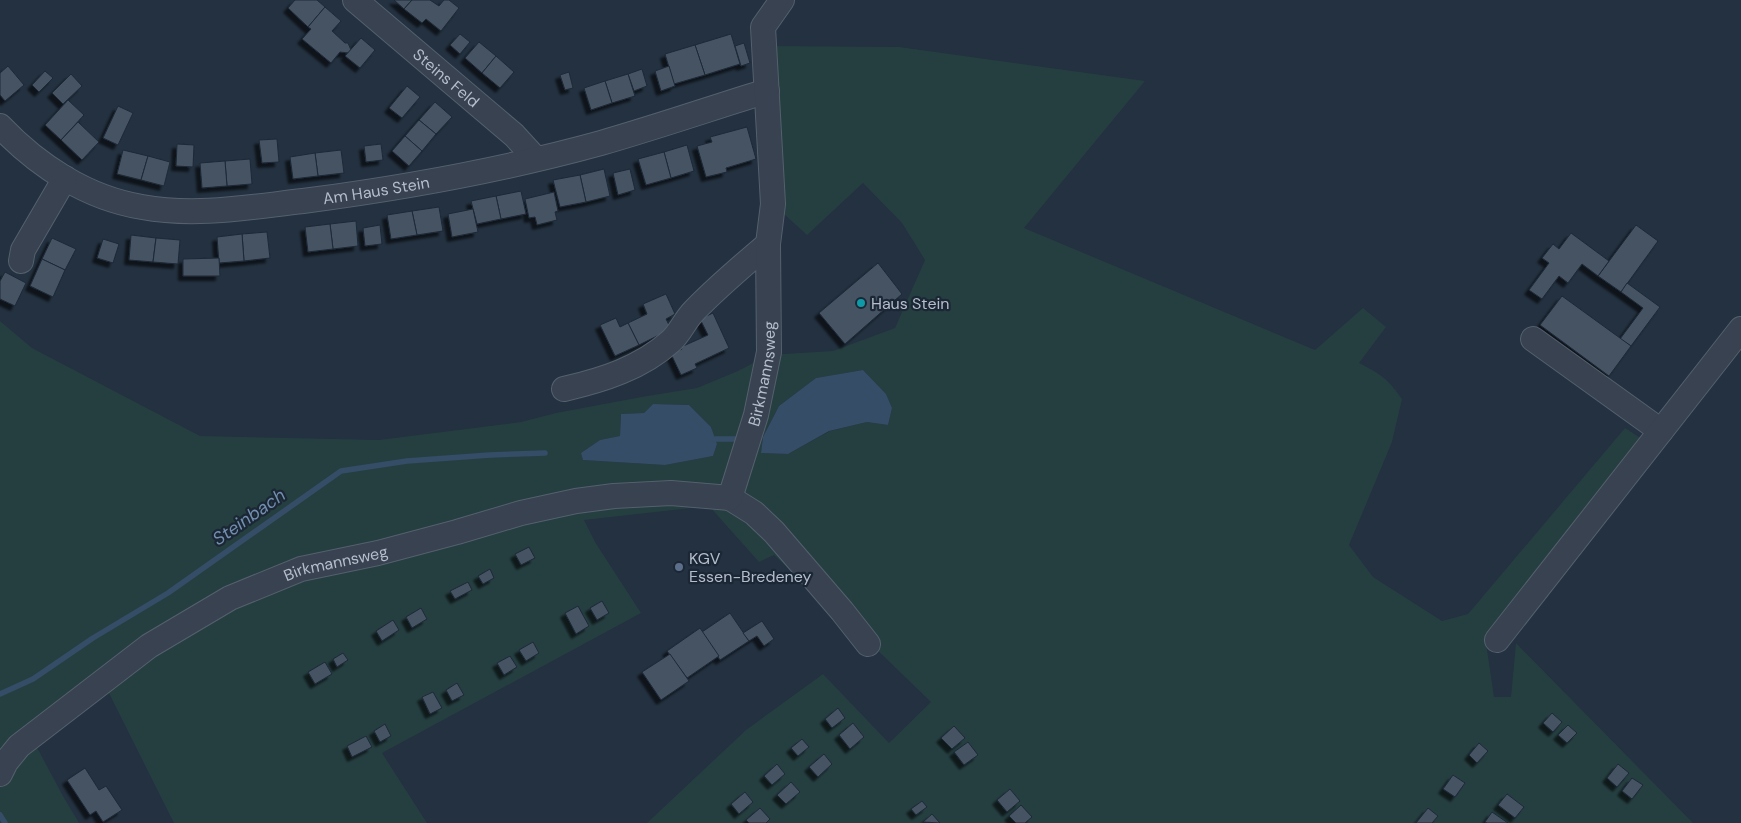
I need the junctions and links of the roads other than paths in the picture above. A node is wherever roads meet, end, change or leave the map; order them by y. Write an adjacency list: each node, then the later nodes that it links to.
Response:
1 (354, 0): 5 (street, Steins Feld)
2 (782, 0): 3 (street, Birkmannsweg)
3 (767, 90): 5 (street, Am Haus Stein); 7 (street, Birkmannsweg)
4 (0, 126): 6 (street, Am Haus Stein)
5 (536, 159): 6 (street, Am Haus Stein)
6 (65, 178): 8 (street)
7 (768, 244): 11 (street); 13 (street, Birkmannsweg)
8 (21, 261)
9 (1741, 329): 12 (street)
10 (1533, 339): 12 (street)
11 (564, 389)
12 (1661, 431): 14 (street)
13 (730, 498): 15 (street, Birkmannsweg); 16 (street, Birkmannsweg)
14 (1497, 640)
15 (868, 644)
16 (0, 774)

